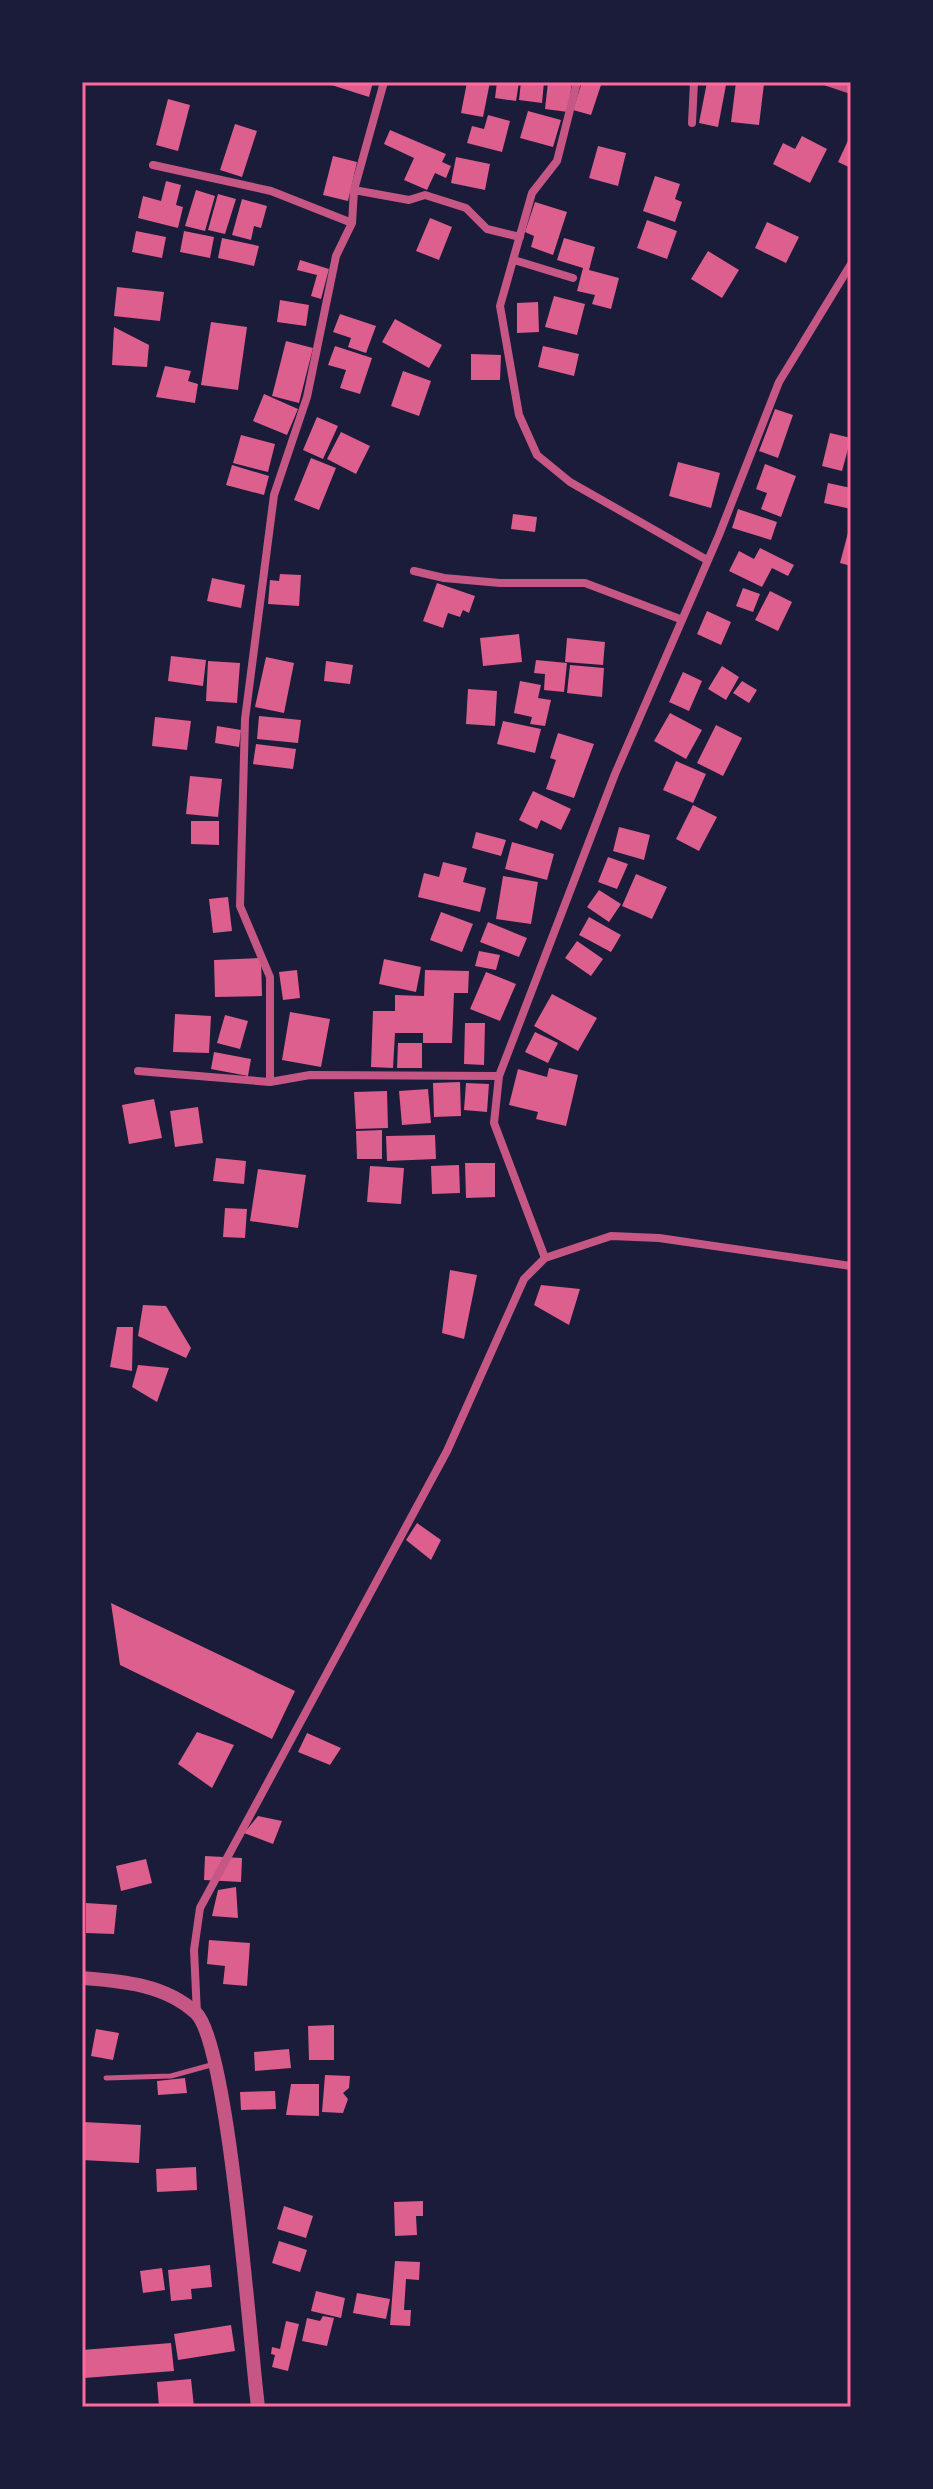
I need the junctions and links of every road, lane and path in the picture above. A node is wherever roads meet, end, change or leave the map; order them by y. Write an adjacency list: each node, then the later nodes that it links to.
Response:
1 (384, 82): 8 (street)
2 (577, 82): 10 (street)
3 (694, 82): 6 (street)
4 (827, 82): 5 (street)
5 (851, 90)
6 (692, 123)
7 (153, 165): 9 (street)
8 (354, 190): 9 (street); 10 (street)
9 (352, 223): 19 (street)
10 (520, 237): 11 (street)
11 (514, 260): 13 (street); 14 (street)
12 (851, 264): 14 (street)
13 (573, 278)
14 (707, 560): 16 (street)
15 (414, 571): 16 (street)
16 (680, 619): 18 (street)
17 (138, 1071): 19 (street)
18 (499, 1076): 19 (street); 20 (street)
19 (270, 1082)
20 (545, 1258): 21 (street); 23 (street)
21 (851, 1266)
22 (82, 1978): 23 (street)
23 (197, 2014): 24 (street)
24 (216, 2063): 25 (lane); 26 (street)
25 (106, 2078)
26 (258, 2407)

